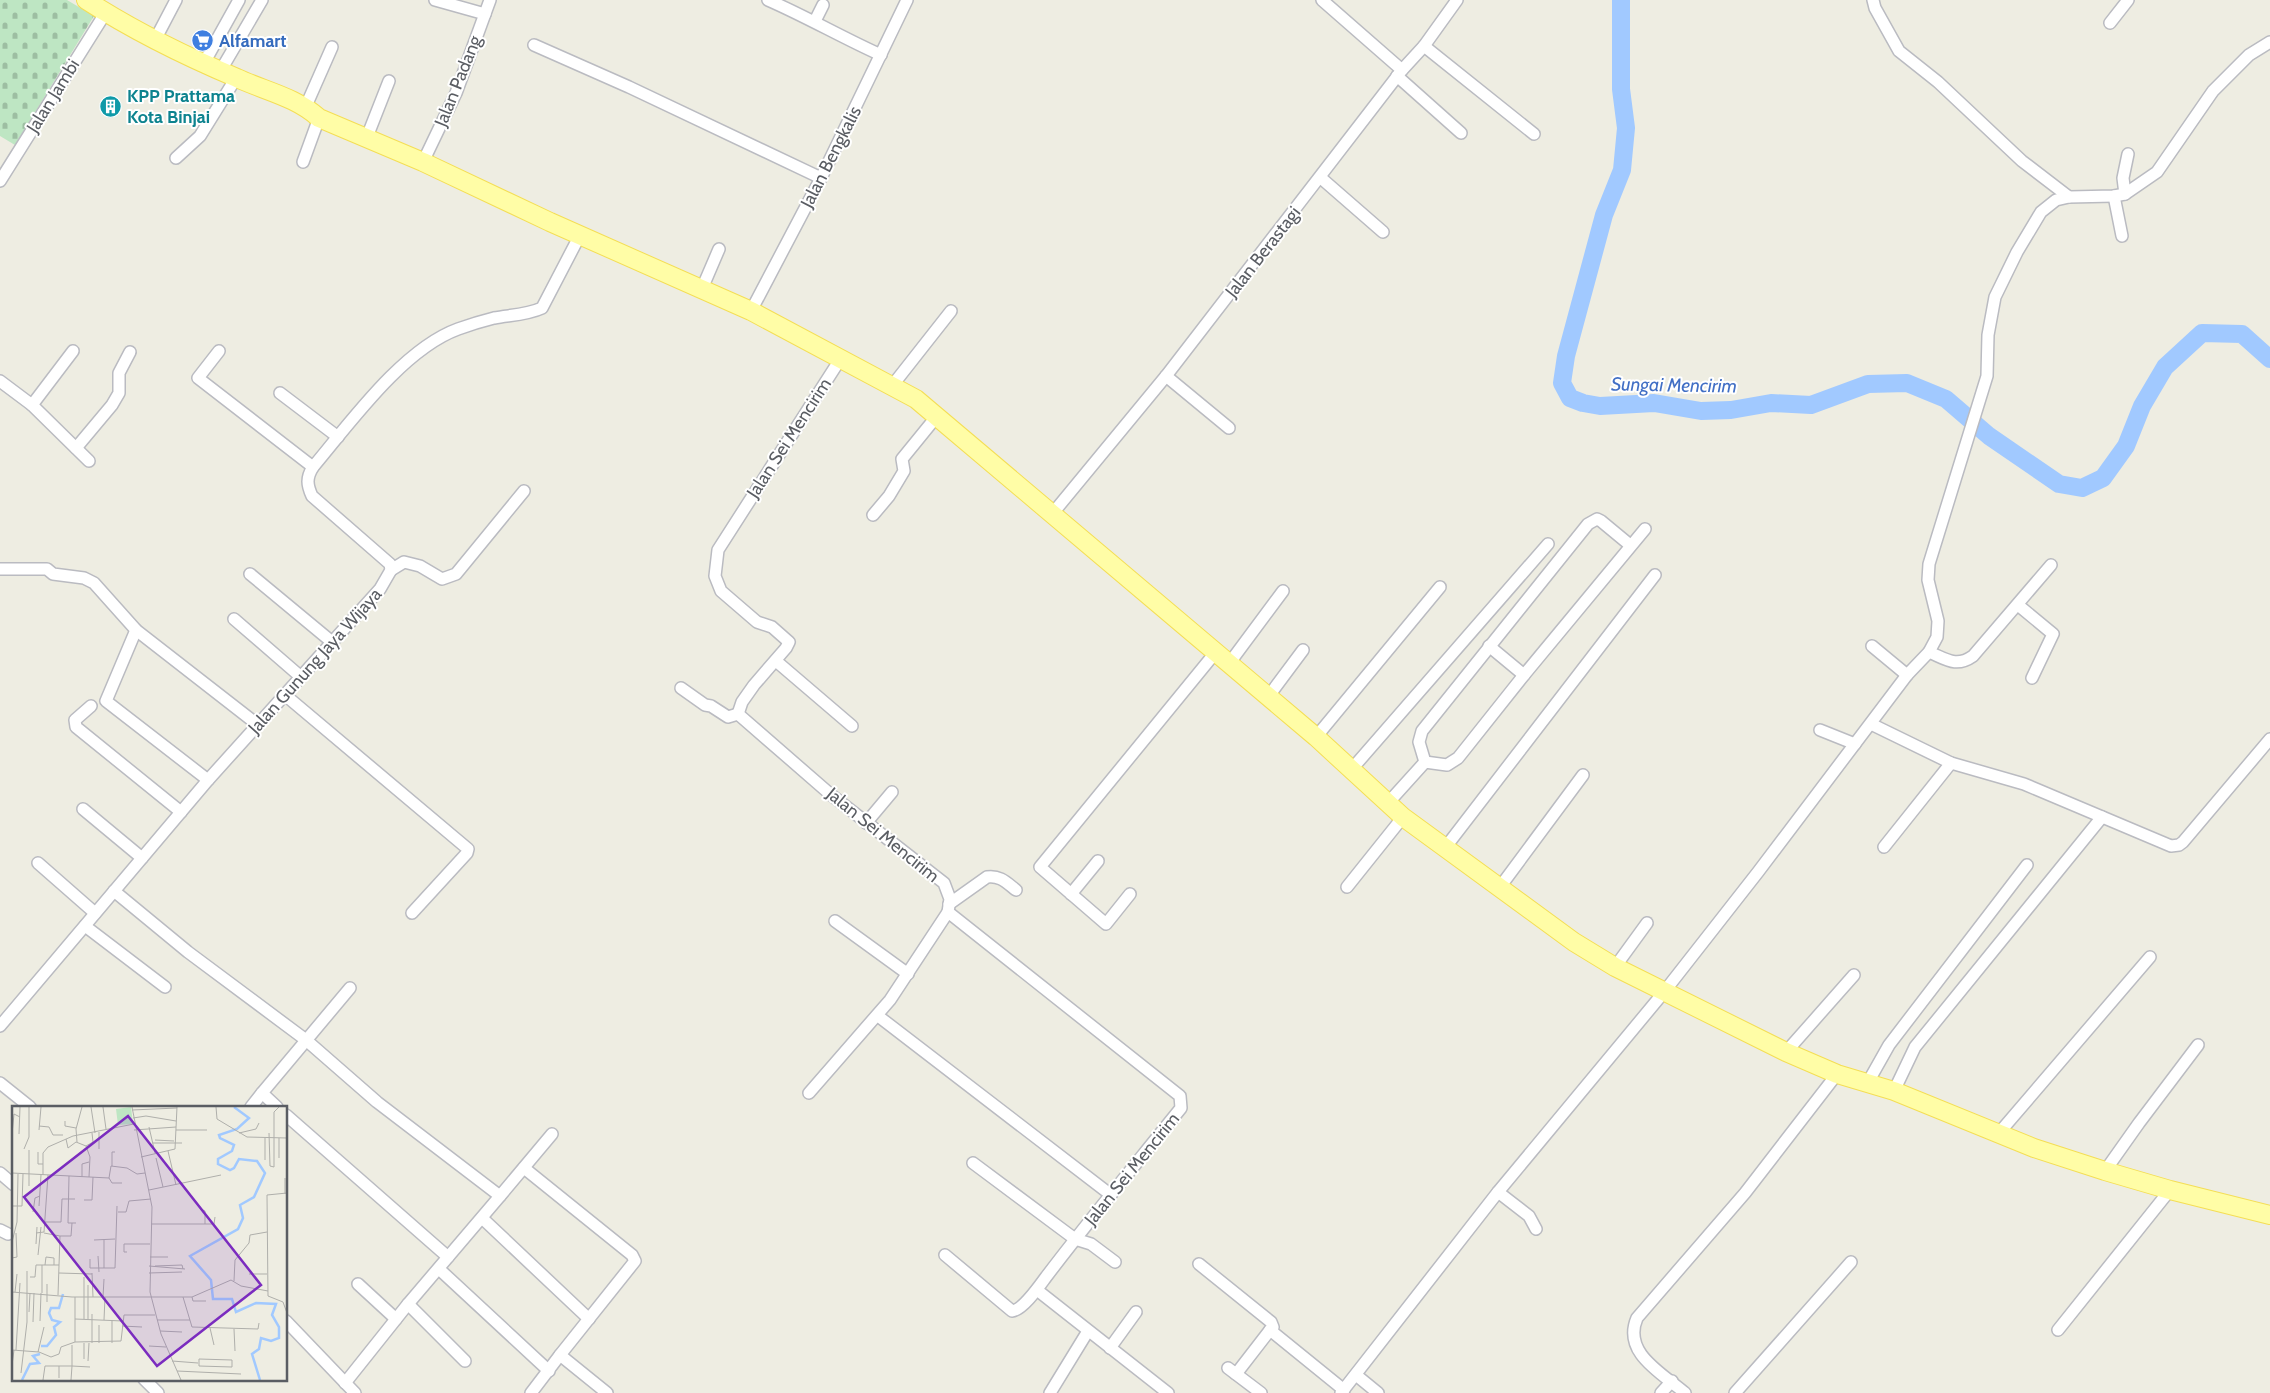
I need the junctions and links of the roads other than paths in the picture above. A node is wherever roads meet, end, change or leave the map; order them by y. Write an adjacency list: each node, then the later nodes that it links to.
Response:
1 (86, 0): 14 (main road)
2 (176, 0): 18 (street)
3 (239, 0): 24 (street)
4 (262, 0): 26 (street)
5 (435, 0): 15 (street)
6 (490, 0): 15 (street, Jalan Padang)
7 (768, 0): 16 (street)
8 (907, 0): 23 (street, Jalan Bengkalis)
9 (1322, 0): 25 (street)
10 (1457, 0): 21 (street, Jalan Berastagi)
11 (1873, 0): 41 (street)
12 (2128, 0): 17 (street)
13 (823, 5): 16 (street)
14 (106, 12): 18 (main road); 39 (street, Jalan Jambi)
15 (485, 14): 36 (street, Jalan Padang)
16 (815, 21): 23 (street)
17 (2110, 23)
18 (155, 40): 24 (main road)
19 (2270, 42): 40 (street)
20 (534, 45): 37 (street)
21 (1424, 46): 25 (street, Jalan Berastagi); 31 (street)
22 (332, 48): 28 (street)
23 (881, 55): 37 (street, Jalan Bengkalis)
24 (204, 63): 26 (main road)
25 (1399, 73): 30 (street); 38 (street, Jalan Berastagi)
26 (228, 74): 28 (main road); 34 (street)
27 (389, 81): 32 (street)
28 (306, 106): 29 (main road)
29 (319, 118): 32 (main road); 35 (street)
30 (1461, 133)
31 (1534, 134)
32 (367, 137): 36 (main road)
33 (2128, 154): 40 (street)
34 (176, 158)
35 (302, 162)
36 (423, 162): 43 (main road)
37 (821, 178): 47 (street, Jalan Bengkalis)
38 (1321, 178): 42 (street); 53 (street, Jalan Berastagi)
39 (0, 181)
40 (2120, 195): 41 (street); 44 (street)
41 (2069, 197): 84 (street)
42 (1383, 232)
43 (580, 235): 46 (main road); 60 (street)
44 (2122, 236)
45 (719, 248): 46 (street)
46 (701, 290): 47 (main road)
47 (751, 311): 52 (main road)
48 (951, 311): 55 (street)
49 (73, 351): 57 (street)
50 (219, 351): 63 (street)
51 (130, 352): 61 (street)
52 (841, 358): 55 (main road); 86 (street, Jalan Sei Mencirim)
53 (1166, 376): 59 (street); 65 (street, Jalan Berastagi)
54 (0, 381): 57 (street)
55 (892, 386): 58 (main road)
56 (280, 393): 60 (street)
57 (32, 405): 61 (street)
58 (937, 416): 65 (main road); 66 (street)
59 (1229, 428)
60 (338, 437): 63 (street)
61 (76, 448): 62 (street)
62 (89, 461)
63 (313, 467): 72 (street, Jalan Gunung Jaya Wijaya)
64 (524, 491): 72 (street)
65 (1053, 513): 85 (main road)
66 (873, 516)
67 (1645, 529): 69 (street)
68 (1548, 544): 105 (street)
69 (1630, 544): 81 (street); 87 (street)
70 (2051, 565): 77 (street)
71 (0, 569): 79 (street)
72 (391, 570): 80 (street, Jalan Gunung Jaya Wijaya)
73 (250, 574): 80 (street)
74 (1655, 575): 116 (street)
75 (1440, 587): 100 (street)
76 (1283, 591): 85 (street)
77 (2018, 605): 84 (street); 90 (street)
78 (234, 619): 89 (street)
79 (136, 630): 97 (street); 107 (street)
80 (332, 642): 89 (street, Jalan Gunung Jaya Wijaya)
81 (1490, 646): 87 (street); 103 (street)
82 (1872, 646): 88 (street)
83 (1303, 650): 93 (street)
84 (1929, 652): 88 (street)
85 (1221, 659): 93 (main road); 125 (street)
86 (776, 661): 95 (street, Jalan Sei Mencirim); 98 (street)
87 (1524, 675): 103 (street)
88 (1908, 675): 96 (street)
89 (301, 677): 92 (street, Jalan Gunung Jaya Wijaya)
90 (2032, 678)
91 (681, 688): 95 (street)
92 (285, 695): 97 (street, Jalan Gunung Jaya Wijaya); 129 (street)
93 (1268, 697): 100 (main road)
94 (91, 706): 111 (street)
95 (738, 714): 114 (street, Jalan Sei Mencirim)
96 (1871, 724): 102 (street); 104 (street)
97 (258, 725): 107 (street, Jalan Gunung Jaya Wijaya)
98 (852, 726)
99 (1820, 730): 102 (street)
100 (1316, 737): 105 (main road)
101 (2269, 742): 113 (street)
102 (1855, 744): 139 (street)
103 (1425, 762): 109 (street)
104 (1951, 763): 113 (street); 115 (street)
105 (1351, 770): 109 (main road)
106 (1584, 775): 122 (street)
107 (208, 780): 111 (street, Jalan Gunung Jaya Wijaya)
108 (892, 792): 114 (street)
109 (1388, 803): 112 (main road)
110 (83, 809): 117 (street)
111 (181, 812): 117 (street, Jalan Gunung Jaya Wijaya)
112 (1403, 817): 116 (main road); 121 (street)
113 (2102, 817): 150 (street)
114 (866, 823): 127 (street, Jalan Sei Mencirim)
115 (1884, 847)
116 (1445, 848): 122 (main road)
117 (142, 858): 124 (street, Jalan Gunung Jaya Wijaya)
118 (1098, 861): 125 (street)
119 (38, 864): 128 (street)
120 (2027, 864): 149 (street)
121 (1347, 887)
122 (1500, 887): 134 (main road)
123 (1016, 890): 127 (street)
124 (114, 891): 128 (street, Jalan Gunung Jaya Wijaya); 144 (street)
125 (1071, 894): 126 (street)
126 (1130, 894)
127 (948, 908): 135 (street); 166 (street, Jalan Sei Mencirim)
128 (95, 913): 132 (street, Jalan Gunung Jaya Wijaya)
129 (412, 913)
130 (835, 920): 135 (street)
131 (1648, 923): 134 (street)
132 (85, 926): 137 (street); 141 (street, Jalan Gunung Jaya Wijaya)
133 (2150, 956): 157 (street)
134 (1615, 967): 139 (main road)
135 (908, 974): 142 (street)
136 (1854, 975): 146 (street)
137 (165, 987)
138 (350, 988): 144 (street)
139 (1664, 992): 146 (main road); 165 (street)
140 (0, 1007): 141 (street)
141 (9, 1015): 143 (street, Jalan Gunung Jaya Wijaya)
142 (878, 1016): 152 (street); 166 (street)
143 (0, 1026)
144 (306, 1040): 151 (street); 167 (street)
145 (2198, 1046): 161 (street)
146 (1786, 1052): 147 (main road)
147 (1837, 1074): 149 (main road); 194 (street)
148 (0, 1083): 153 (street)
149 (1867, 1084): 150 (main road)
150 (1894, 1091): 157 (main road)
151 (262, 1093): 154 (street); 155 (street)
152 (809, 1093)
153 (29, 1106)
154 (252, 1106)
155 (276, 1106)
156 (288, 1117): 173 (street)
157 (1999, 1133): 161 (main road)
158 (552, 1134): 160 (street)
159 (973, 1163): 171 (street)
160 (524, 1168): 167 (street); 183 (street)
161 (2105, 1171): 164 (main road)
162 (0, 1173): 163 (street)
163 (12, 1183)
164 (2170, 1190): 168 (main road); 186 (street)
165 (1498, 1192): 170 (street); 192 (street)
166 (1111, 1195): 171 (street, Jalan Sei Mencirim)
167 (500, 1196): 169 (street)
168 (2270, 1215)
169 (482, 1218): 173 (street); 183 (street)
170 (1536, 1229)
171 (1075, 1239): 174 (street); 179 (street, Jalan Sei Mencirim)
172 (945, 1255): 179 (street, Jalan Sei Mencirim)
173 (448, 1258): 177 (street)
174 (1115, 1262)
175 (1850, 1262): 207 (street)
176 (1199, 1264): 185 (street)
177 (439, 1268): 180 (street); 191 (street)
178 (358, 1284): 182 (street)
179 (1037, 1290): 187 (street)
180 (408, 1304): 182 (street); 190 (street)
181 (1136, 1312): 188 (street)
182 (396, 1319): 195 (street)
183 (589, 1319): 189 (street)
184 (288, 1323): 195 (street)
185 (1270, 1330): 196 (street); 203 (street)
186 (2058, 1330)
187 (1088, 1331): 188 (street); 201 (street)
188 (1110, 1348): 202 (street)
189 (560, 1355): 191 (street); 200 (street)
190 (465, 1361)
191 (549, 1371): 199 (street)
192 (1356, 1375): 196 (street); 204 (street)
193 (145, 1380): 197 (street)
194 (1672, 1381): 205 (street); 206 (street)
195 (345, 1383): 198 (street)
196 (1342, 1391)
197 (158, 1393)
198 (355, 1393)
199 (531, 1393)
200 (606, 1393)
201 (1050, 1393)
202 (1168, 1393)
203 (1261, 1393)
204 (1378, 1393)
205 (1661, 1393)
206 (1686, 1393)
207 (1735, 1393)

